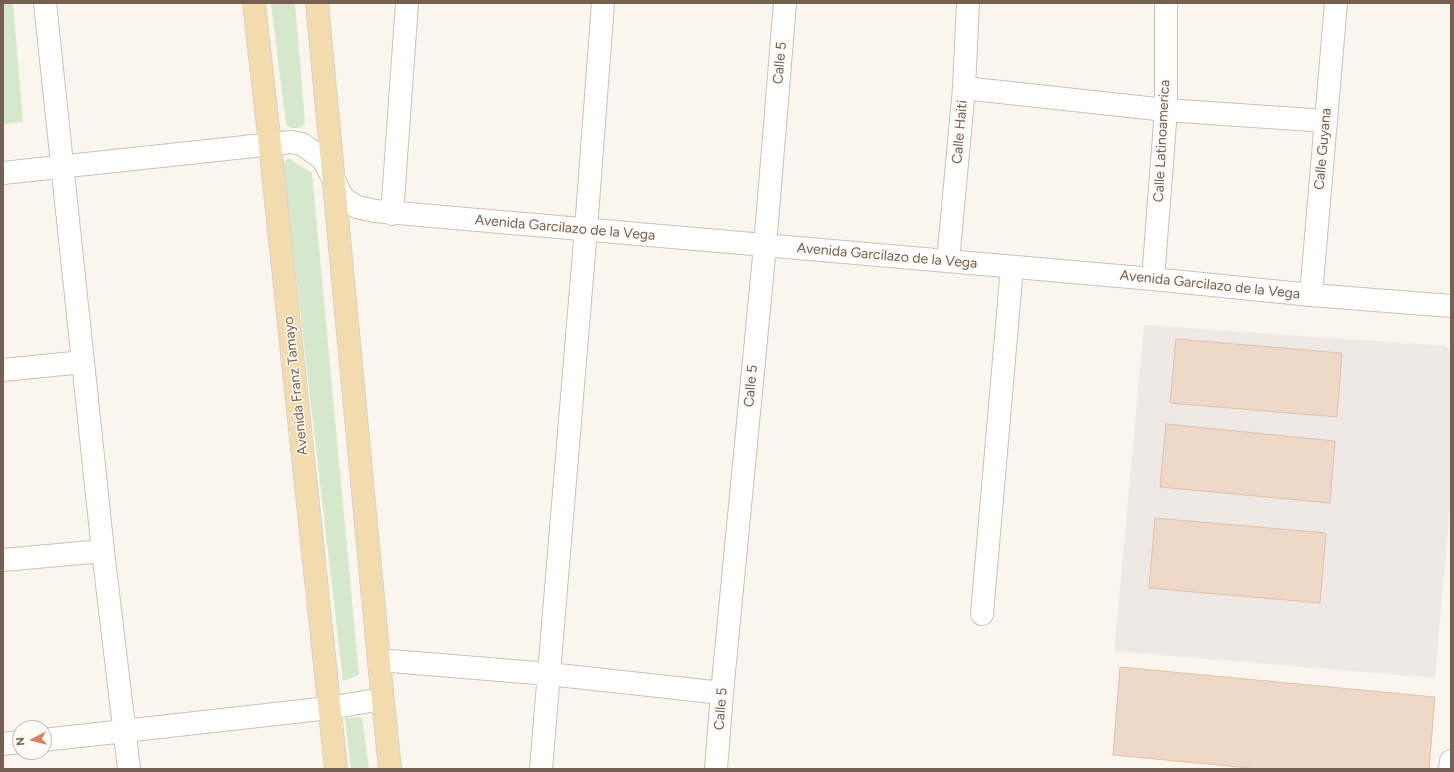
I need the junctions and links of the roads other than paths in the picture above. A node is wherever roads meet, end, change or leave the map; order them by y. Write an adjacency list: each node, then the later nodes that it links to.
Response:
1 (45, 3): 14 (street)
2 (254, 3): 13 (main road, Avenida Franz Tamayo)
3 (317, 3): 16 (main road)
4 (407, 3): 17 (street)
5 (603, 3): 18 (street)
6 (785, 3): 19 (street, Calle 5)
7 (968, 3): 10 (street, Calle Haiti)
8 (1166, 3): 11 (street, Calle Latinoamerica)
9 (1336, 3): 12 (street, Calle Guyana)
10 (964, 88): 11 (street); 20 (street, Calle Haiti)
11 (1166, 110): 12 (street); 22 (street, Calle Latinoamerica)
12 (1326, 121): 23 (street, Calle Guyana)
13 (270, 145): 14 (street, Avenida Garcilazo de la Vega); 16 (street, Avenida Garcilazo de la Vega); 34 (main road, Avenida Franz Tamayo)
14 (62, 167): 15 (street, Avenida Garcilazo de la Vega); 25 (street)
15 (3, 173)
16 (335, 184): 17 (street, Avenida Garcilazo de la Vega); 30 (main road)
17 (392, 214): 18 (street, Avenida Garcilazo de la Vega)
18 (586, 229): 19 (street, Avenida Garcilazo de la Vega); 31 (street)
19 (765, 246): 20 (street, Avenida Garcilazo de la Vega); 32 (street, Calle 5)
20 (948, 261): 21 (street, Avenida Garcilazo de la Vega)
21 (1012, 267): 22 (street, Avenida Garcilazo de la Vega); 29 (street)
22 (1153, 279): 23 (street, Avenida Garcilazo de la Vega)
23 (1311, 295): 24 (street, Avenida Garcilazo de la Vega)
24 (1451, 306)
25 (83, 362): 26 (street); 27 (street)
26 (3, 370)
27 (103, 551): 28 (street); 35 (street)
28 (3, 560)
29 (982, 614)
30 (378, 662): 31 (street); 33 (main road)
31 (549, 674): 32 (street); 41 (street)
32 (722, 693): 42 (street, Calle 5)
33 (382, 699): 34 (street); 40 (main road)
34 (329, 708): 35 (street); 39 (main road, Avenida Franz Tamayo)
35 (125, 731): 36 (street); 38 (street)
36 (52, 739)
37 (1451, 761): 43 (street)
38 (129, 769)
39 (336, 769)
40 (390, 769)
41 (541, 769)
42 (716, 769)
43 (1450, 769)

